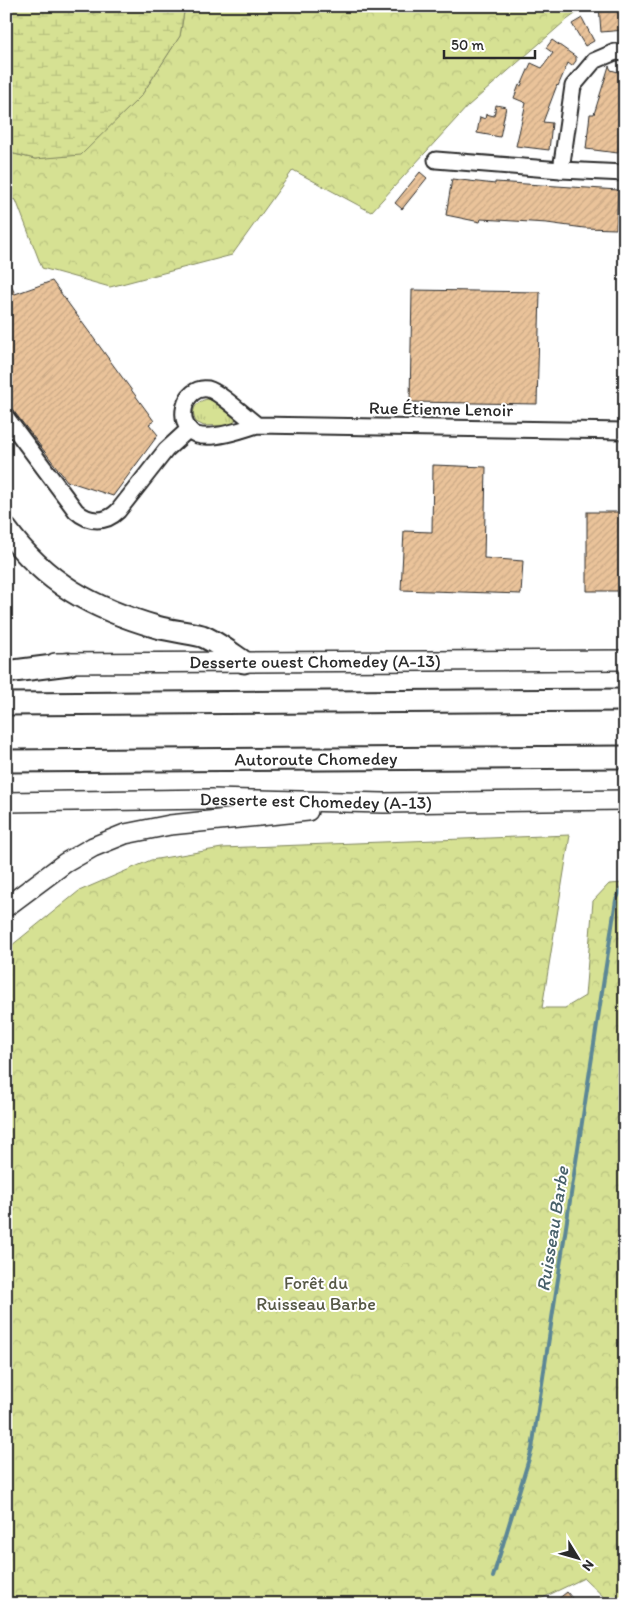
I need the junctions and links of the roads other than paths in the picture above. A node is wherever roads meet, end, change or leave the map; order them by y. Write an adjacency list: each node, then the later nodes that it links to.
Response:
1 (625, 53): 3 (street)
2 (436, 160): 3 (street)
3 (561, 170): 4 (street)
4 (625, 173)
5 (6, 417): 7 (street)
6 (257, 425): 7 (street, Rue Étienne Lenoir); 7 (street); 8 (street, Rue Étienne Lenoir)
7 (189, 429)
8 (625, 431)
9 (6, 529): 12 (highway)
10 (625, 660): 12 (main road, Desserte ouest Chomedey (A-13))
11 (6, 661): 13 (main road, Desserte ouest Chomedey (A-13))
12 (244, 662): 13 (main road, Desserte ouest Chomedey (A-13))
13 (69, 664): 14 (highway)
14 (6, 672)
15 (625, 700): 16 (highway)
16 (6, 704)
17 (625, 757): 18 (highway, Autoroute Chomedey)
18 (6, 761)
19 (625, 800): 21 (main road, Desserte est Chomedey (A-13))
20 (6, 802): 21 (main road, Desserte est Chomedey (A-13))
21 (384, 803): 22 (main road)
22 (6, 907)

